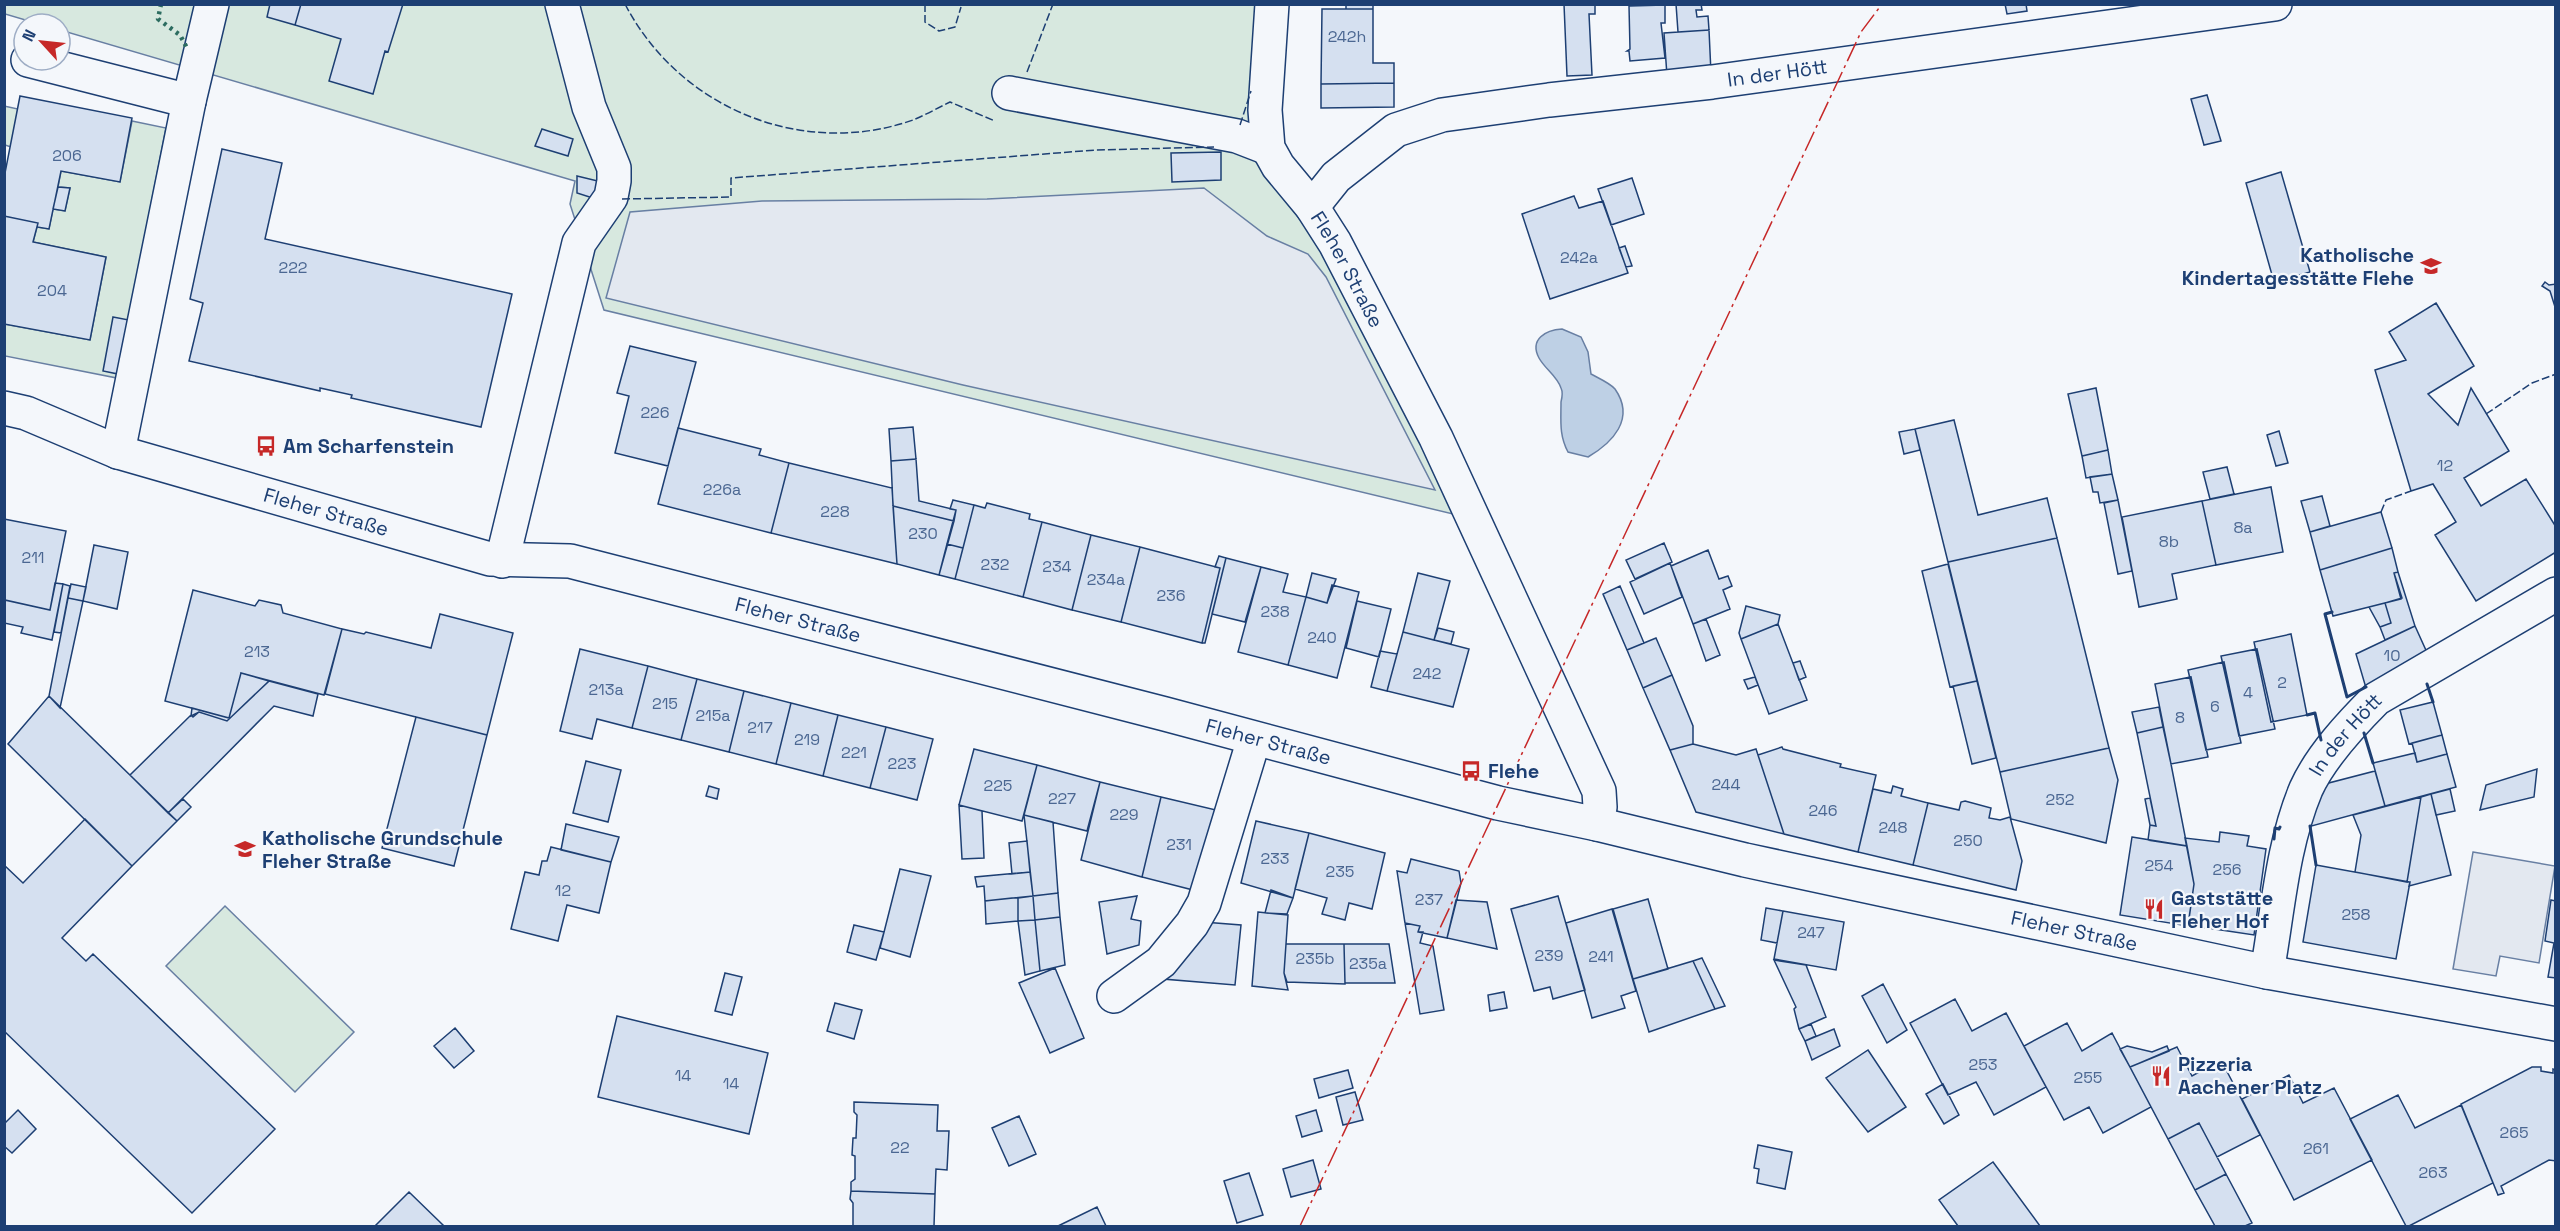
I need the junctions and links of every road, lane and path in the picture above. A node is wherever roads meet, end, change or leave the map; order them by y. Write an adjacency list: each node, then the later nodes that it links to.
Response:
1 (212, 4): 7 (street)
2 (562, 4): 12 (street)
3 (1272, 4): 8 (street, Fleher Straße)
4 (2275, 4): 9 (street, In der Hött)
5 (72, 71): 7 (street)
6 (1009, 93): 8 (street)
7 (189, 101): 11 (street)
8 (1268, 148): 9 (street, Fleher Straße)
9 (1312, 207): 15 (street, Fleher Straße)
10 (4, 408): 11 (street, Fleher Straße)
11 (118, 452): 12 (street, Fleher Straße)
12 (502, 561): 14 (street, Fleher Straße)
13 (2556, 594): 16 (street, In der Hött)
14 (1254, 739): 15 (street, Fleher Straße); 17 (street)
15 (1597, 824): 16 (street, Fleher Straße)
16 (2267, 972): 18 (street, Fleher Straße)
17 (1114, 996)
18 (2556, 1024)

